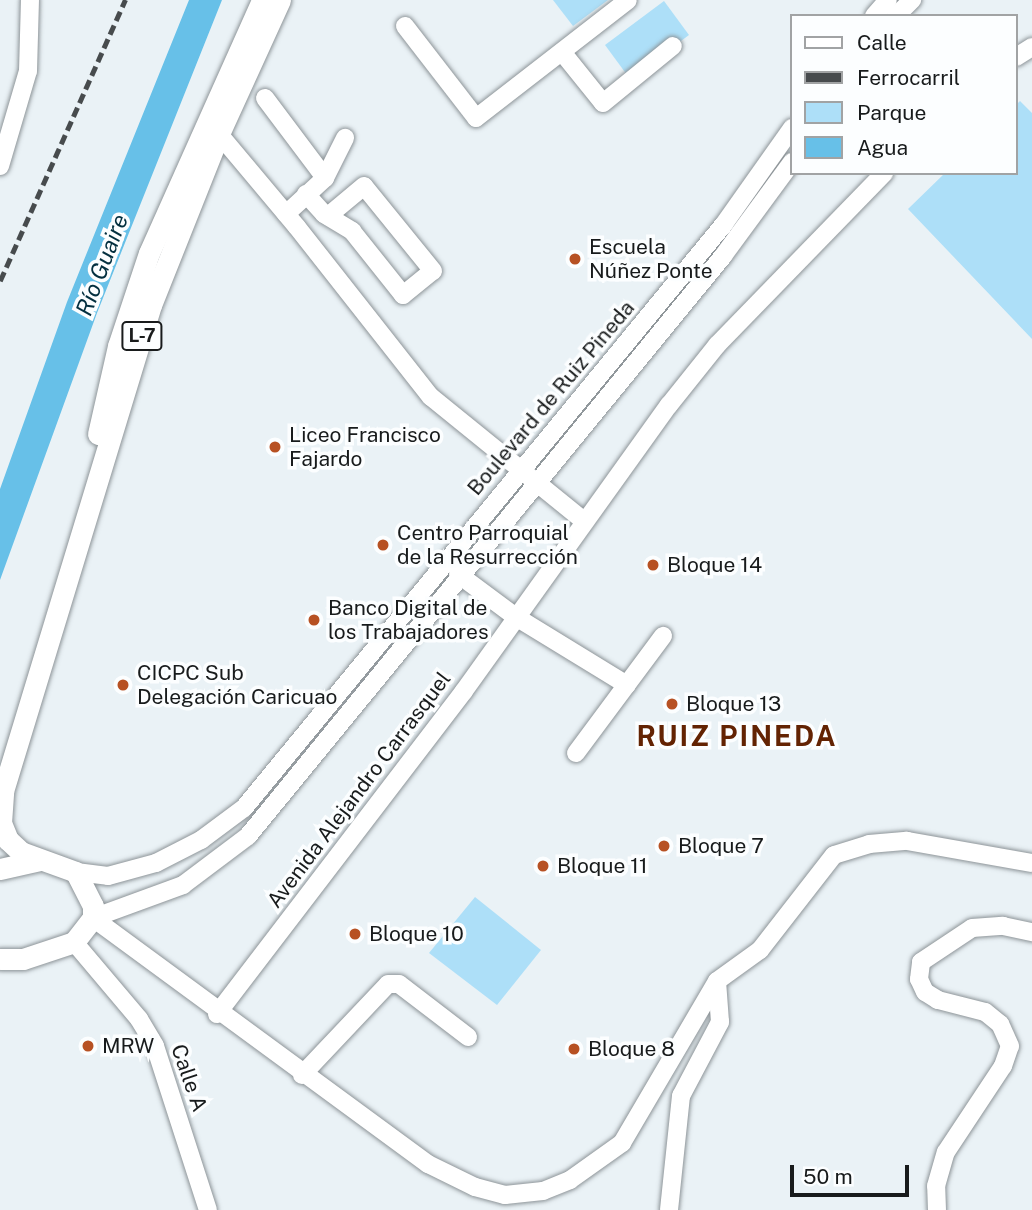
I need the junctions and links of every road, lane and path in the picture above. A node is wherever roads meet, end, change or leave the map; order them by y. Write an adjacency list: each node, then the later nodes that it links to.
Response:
1 (262, 0): 11 (main road, L-7)
2 (281, 0): 11 (main road, L-7)
3 (628, 0): 9 (street)
4 (912, 0): 6 (street)
5 (31, 2): 14 (street)
6 (886, 8)
7 (405, 26): 9 (street)
8 (673, 46): 9 (street)
9 (562, 52)
10 (265, 98): 17 (street)
11 (211, 129): 19 (street); 29 (main road, L-7)
12 (790, 131): 21 (street, Boulevard de Ruiz Pineda)
13 (345, 138): 17 (street)
14 (0, 165)
15 (790, 165): 22 (street, Boulevard de Ruiz Pineda)
16 (882, 175): 23 (street, Avenida Alejandro Carrasquel)
17 (325, 178): 18 (street)
18 (306, 194): 19 (street); 20 (street)
19 (286, 214): 21 (street)
20 (328, 216): 20 (street)
21 (519, 470): 22 (street); 33 (street, Boulevard de Ruiz Pineda)
22 (536, 482): 23 (street); 24 (street, Boulevard de Ruiz Pineda)
23 (584, 521): 25 (street, Avenida Alejandro Carrasquel)
24 (458, 575): 25 (street); 34 (street, Boulevard de Ruiz Pineda)
25 (516, 617): 27 (street); 41 (street, Avenida Alejandro Carrasquel)
26 (663, 636): 27 (street)
27 (626, 685): 28 (street)
28 (576, 754)
29 (1, 796): 30 (main road, L-7)
30 (40, 860): 32 (main road); 33 (main road)
31 (1032, 863): 40 (street)
32 (0, 869)
33 (76, 872): 34 (main road)
34 (93, 918): 36 (main road); 41 (street)
35 (1032, 932): 46 (street)
36 (74, 942): 38 (main road); 44 (street, Calle A)
37 (0, 959): 38 (main road)
38 (23, 959): 39 (main road)
39 (0, 967)
40 (717, 981): 43 (street); 45 (street)
41 (217, 1014): 43 (street)
42 (468, 1037): 43 (street)
43 (302, 1075)
44 (208, 1210)
45 (669, 1210)
46 (937, 1210)

